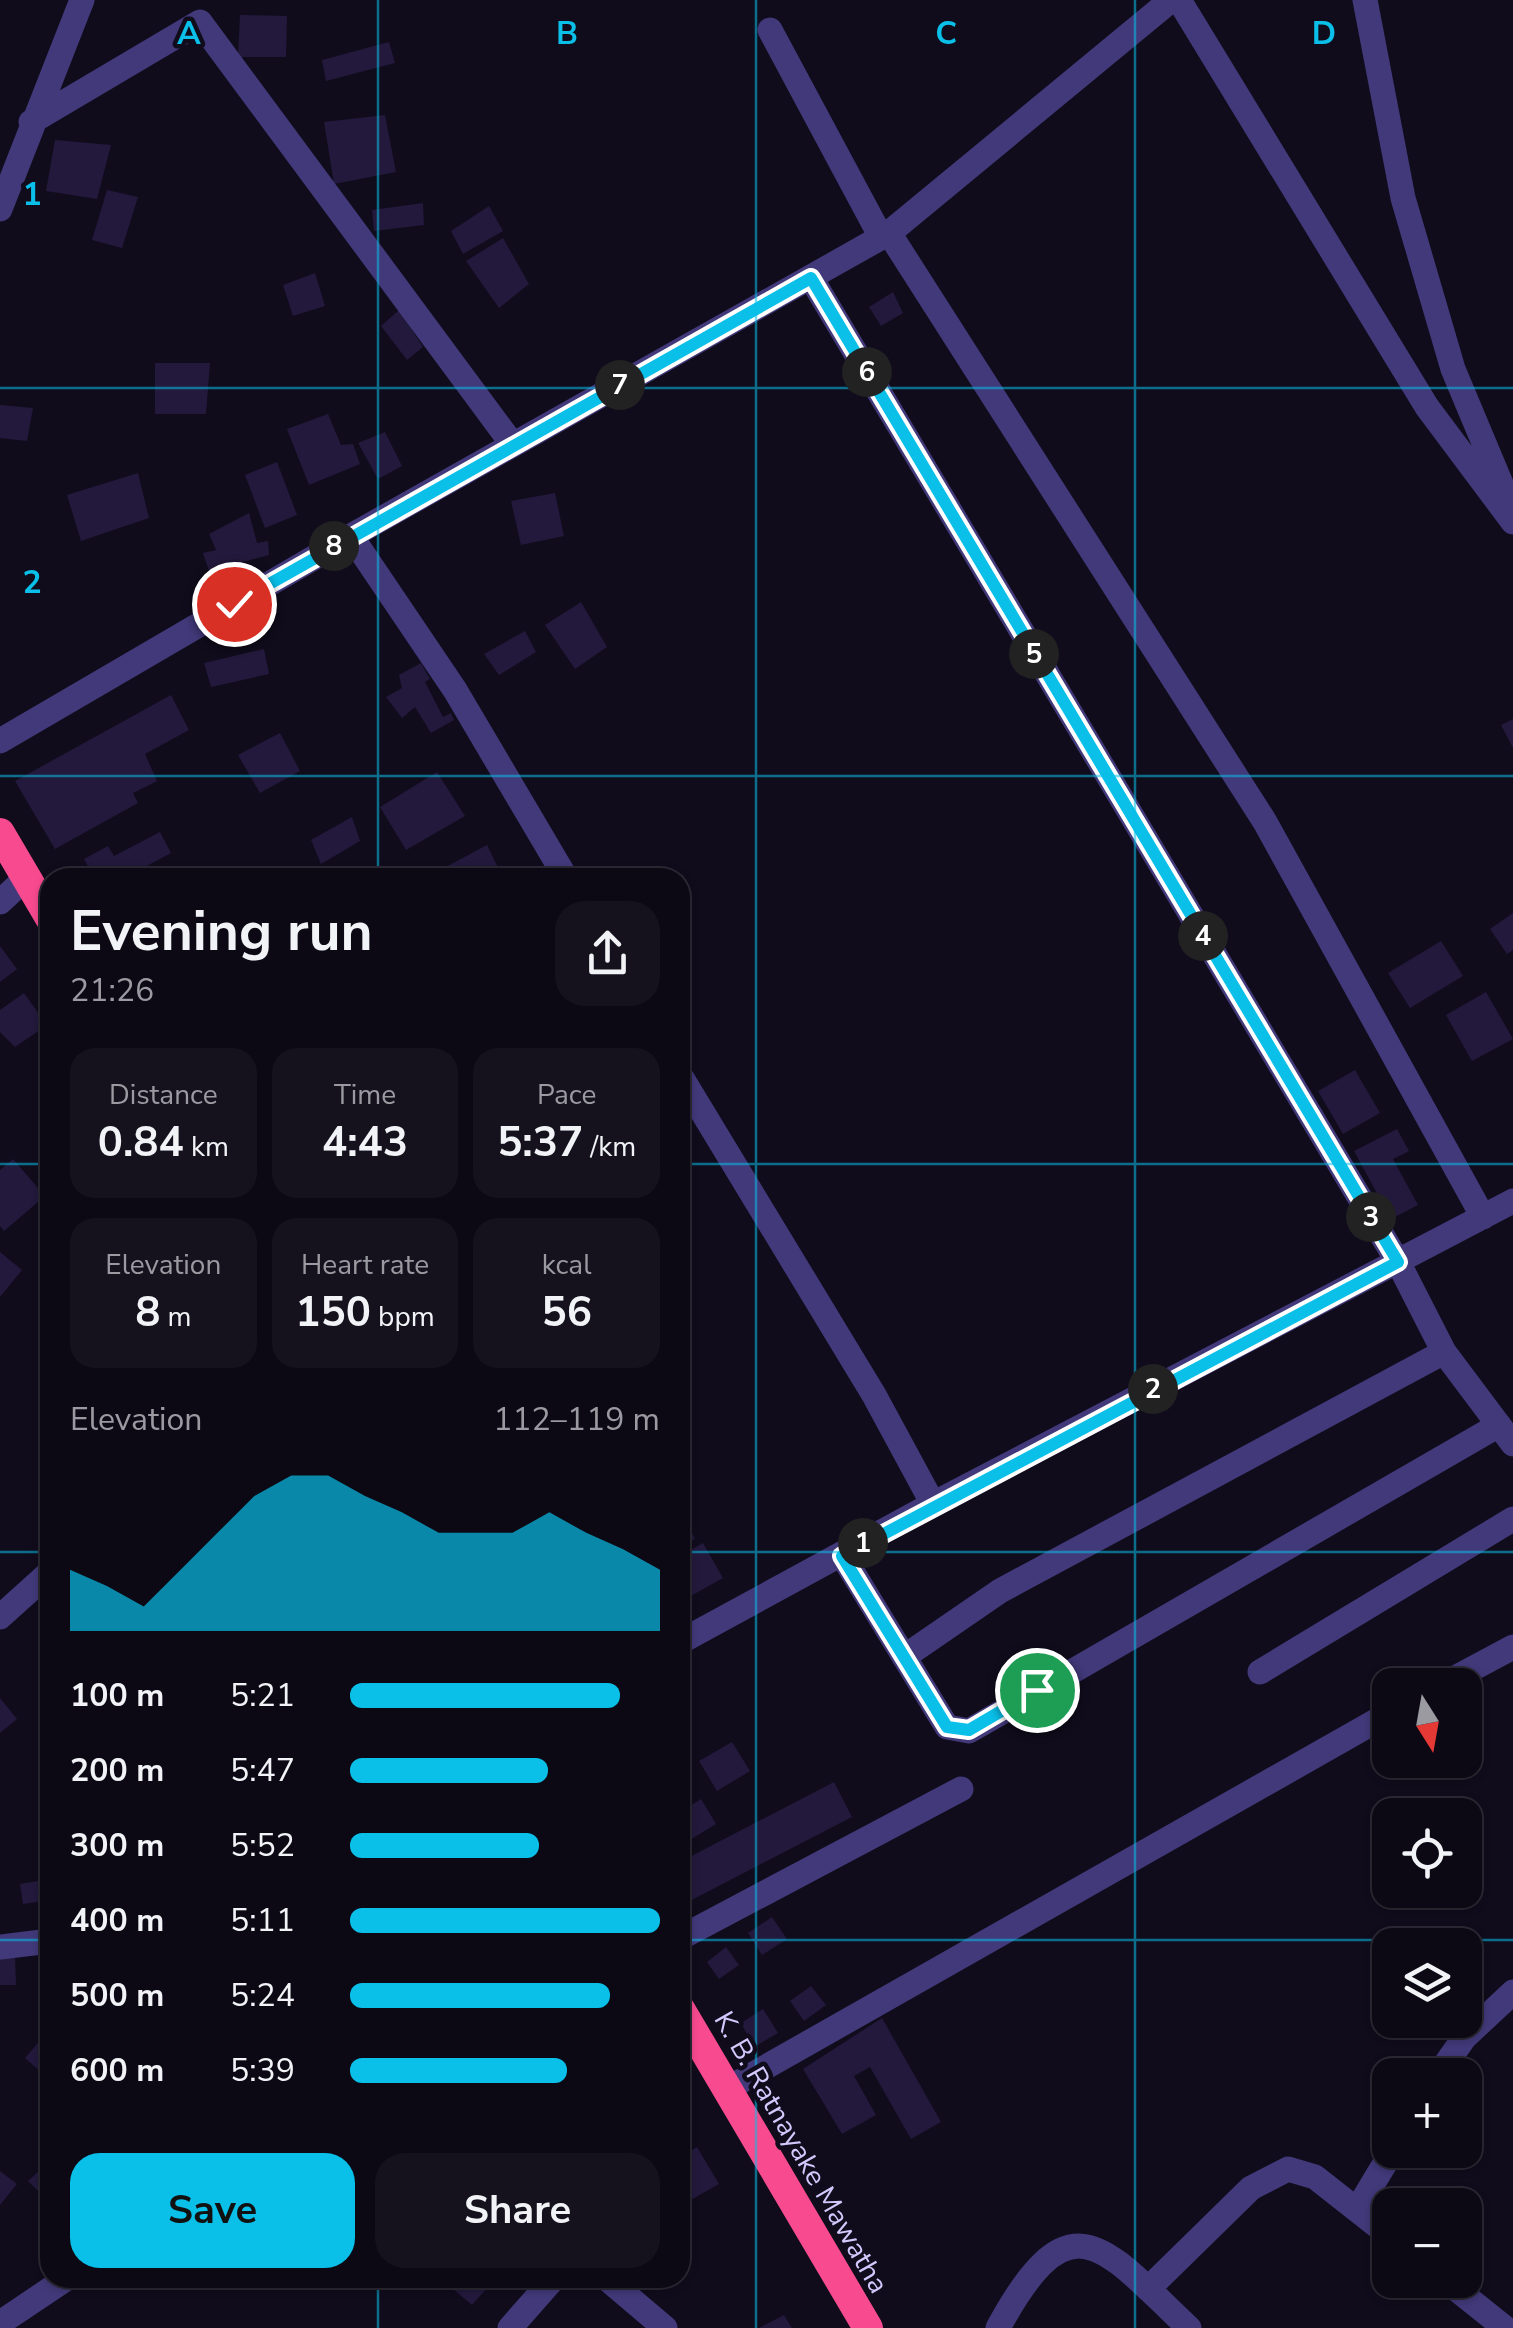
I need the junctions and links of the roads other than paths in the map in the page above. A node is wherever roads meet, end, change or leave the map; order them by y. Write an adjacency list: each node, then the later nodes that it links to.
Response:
1 (82, 0): 5 (street)
2 (1175, 0): 7 (street); 11 (street)
3 (1365, 0): 10 (street)
4 (770, 30): 7 (street)
5 (30, 122): 6 (street); 9 (street)
6 (0, 209)
7 (885, 235): 8 (street); 21 (street)
8 (811, 278): 9 (street); 22 (street)
9 (513, 445): 12 (street)
10 (1513, 512)
11 (1513, 522)
12 (351, 536): 13 (street); 15 (street)
13 (0, 741)
14 (0, 833): 16 (highway)
15 (560, 868)
16 (26, 878): 17 (highway); 18 (street)
17 (40, 901)
18 (0, 902)
19 (690, 1091): 25 (street)
20 (1513, 1201): 21 (street)
21 (1484, 1217): 22 (street)
22 (1398, 1262): 23 (street); 25 (street)
23 (1444, 1352): 24 (street); 32 (street)
24 (1506, 1434): 32 (street)
25 (933, 1504): 27 (street)
26 (1513, 1519): 34 (street)
27 (842, 1556): 30 (street); 32 (street)
28 (40, 1581): 29 (street)
29 (0, 1617)
30 (690, 1637)
31 (1513, 1647): 33 (street)
32 (904, 1657)
33 (1474, 1668)
34 (1260, 1672)
35 (1372, 1723): 43 (street)
36 (960, 1789): 37 (street)
37 (690, 1933)
38 (40, 1942): 39 (street)
39 (0, 1947)
40 (1513, 1992): 42 (street)
41 (690, 2026): 43 (highway, K. B. Ratnayake Mawatha)
42 (1450, 2058)
43 (727, 2089): 55 (highway, K. B. Ratnayake Mawatha)
44 (1382, 2168): 45 (street)
45 (1357, 2210): 46 (street); 50 (street)
46 (1372, 2222)
47 (52, 2288): 52 (street)
48 (545, 2288): 53 (street)
49 (618, 2288): 54 (street)
50 (1148, 2288): 56 (street); 57 (street)
51 (1468, 2298): 58 (street)
52 (0, 2323)
53 (510, 2328)
54 (665, 2328)
55 (868, 2328)
56 (998, 2328)
57 (1189, 2328)
58 (1505, 2328)

